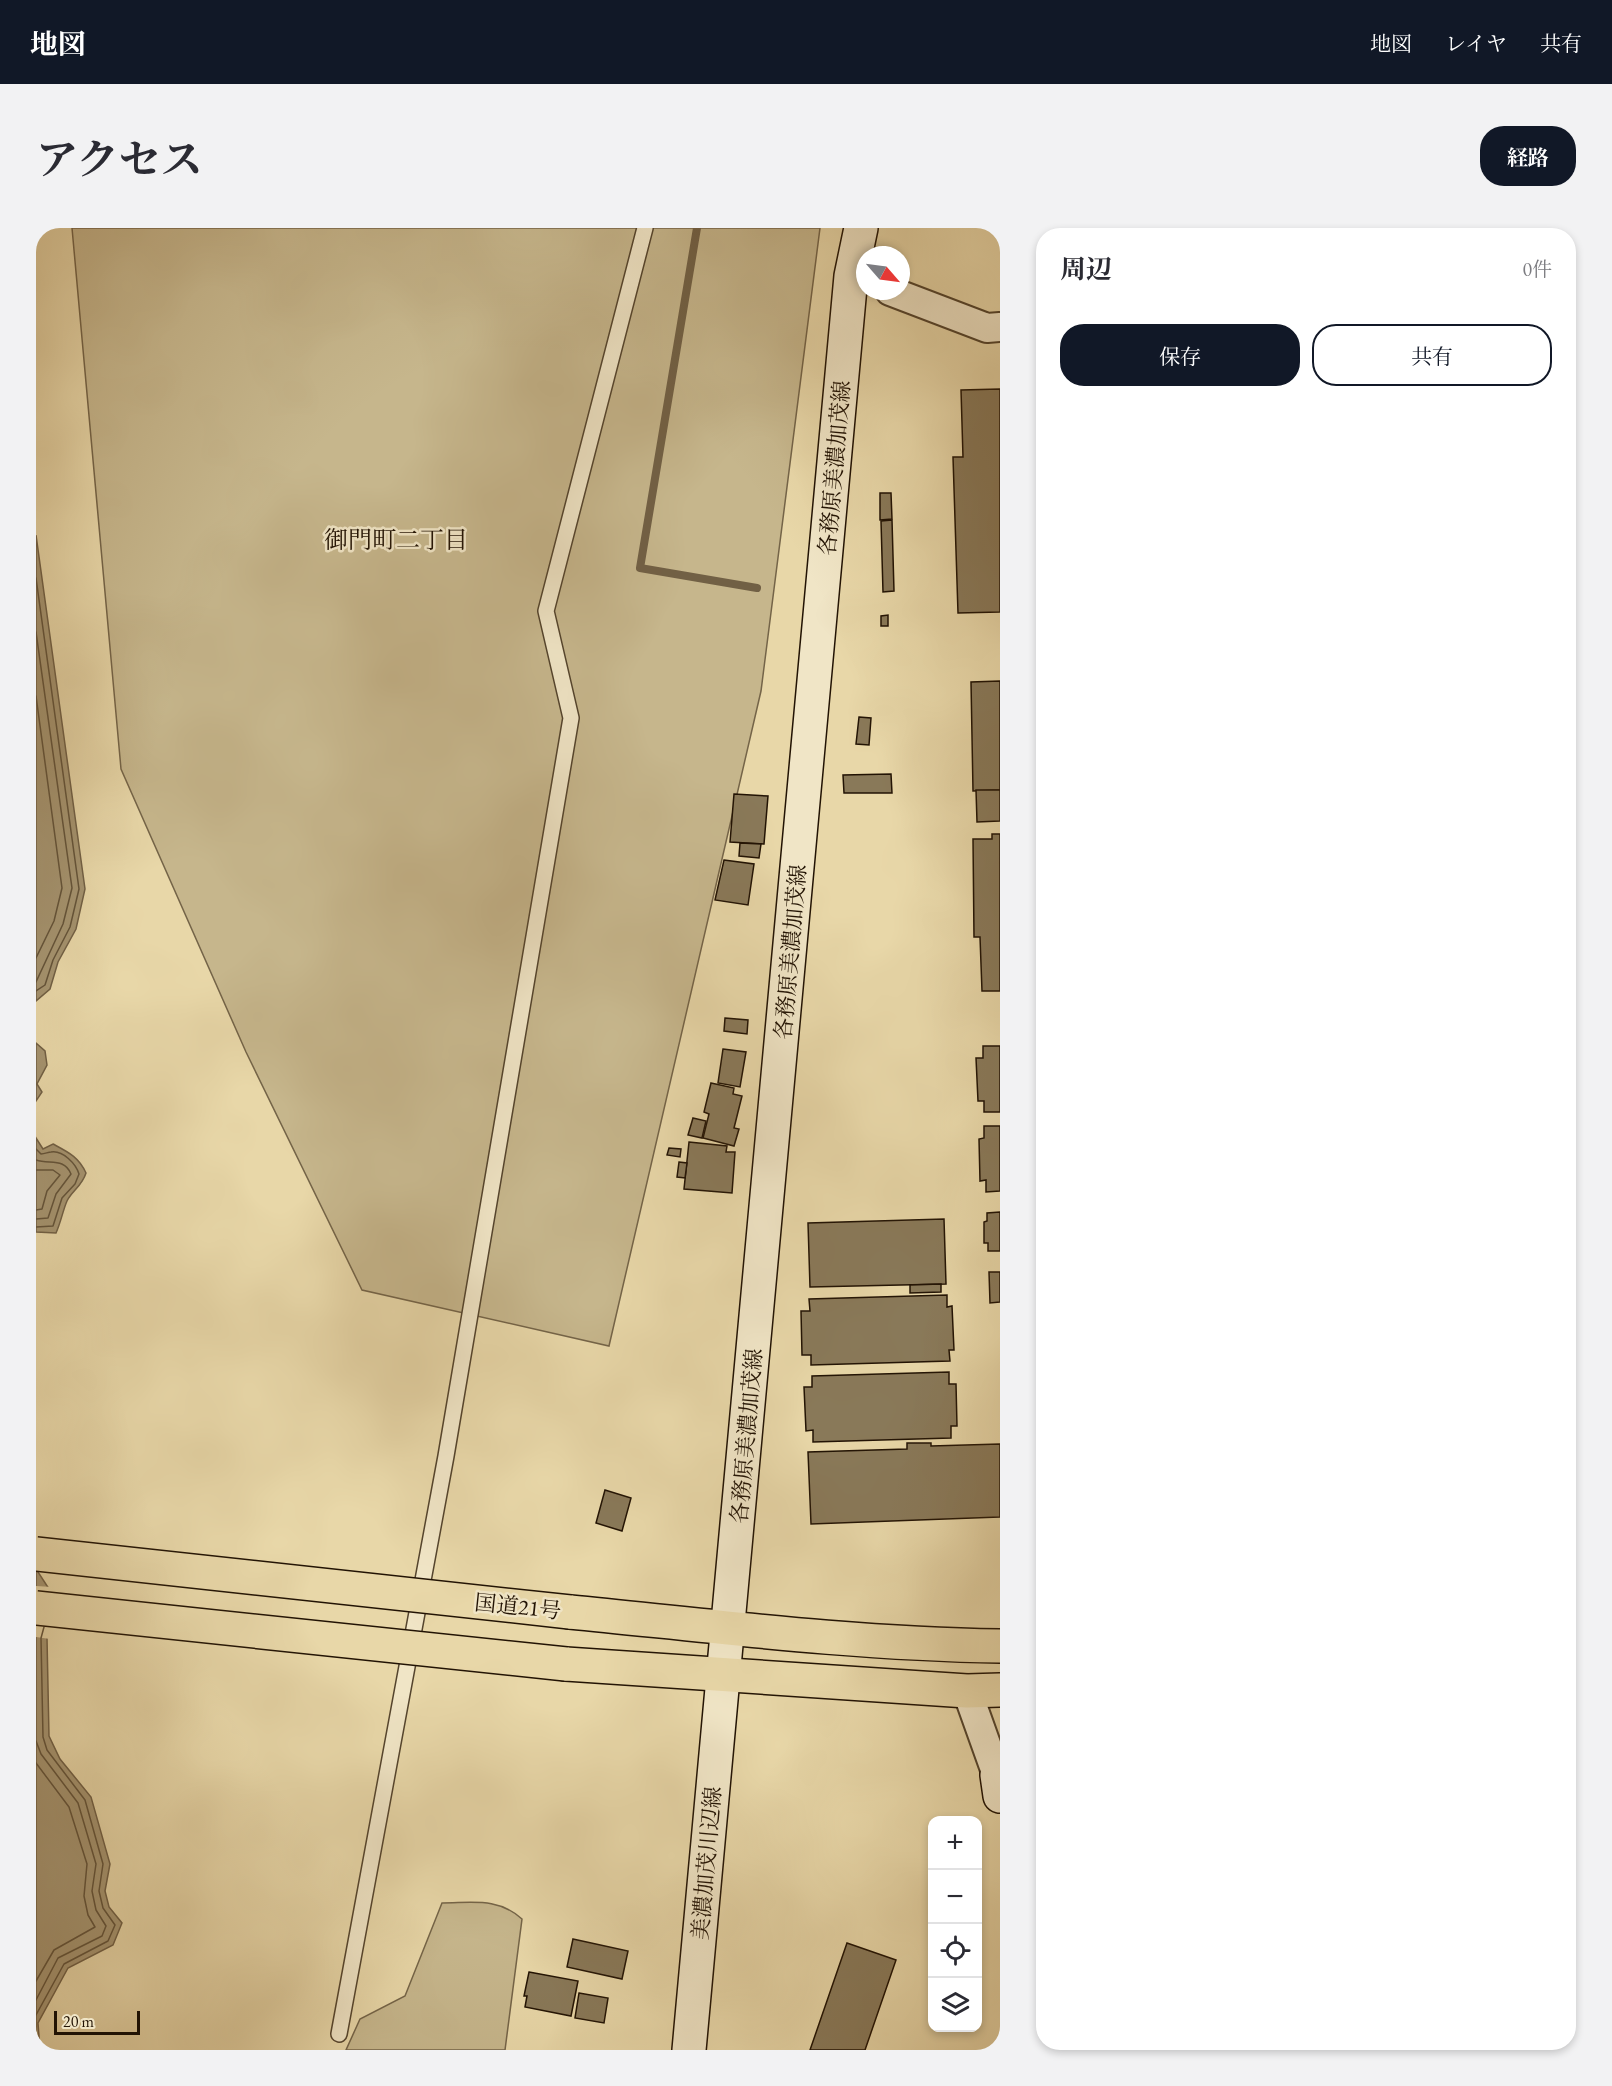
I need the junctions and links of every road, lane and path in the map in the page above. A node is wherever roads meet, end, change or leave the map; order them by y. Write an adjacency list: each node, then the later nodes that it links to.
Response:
1 (645, 228): 17 (lane)
2 (861, 228): 3 (main road, 各務原美濃加茂線)
3 (860, 246)
4 (910, 299): 6 (street)
5 (856, 300): 9 (main road, 各務原美濃加茂線)
6 (1000, 327)
7 (36, 1554): 9 (highway, 国道21号, bridge)
8 (36, 1608): 13 (highway, bridge)
9 (728, 1630): 11 (highway, 国道21号); 13 (main road, 各務原美濃加茂線)
10 (1000, 1631): 11 (street)
11 (937, 1645): 12 (highway, 国道21号)
12 (1000, 1646)
13 (723, 1676): 15 (highway); 18 (main road, 美濃加茂川辺線)
14 (1000, 1690): 15 (highway)
15 (967, 1691): 16 (street)
16 (999, 1781)
17 (339, 2034)
18 (689, 2050)

